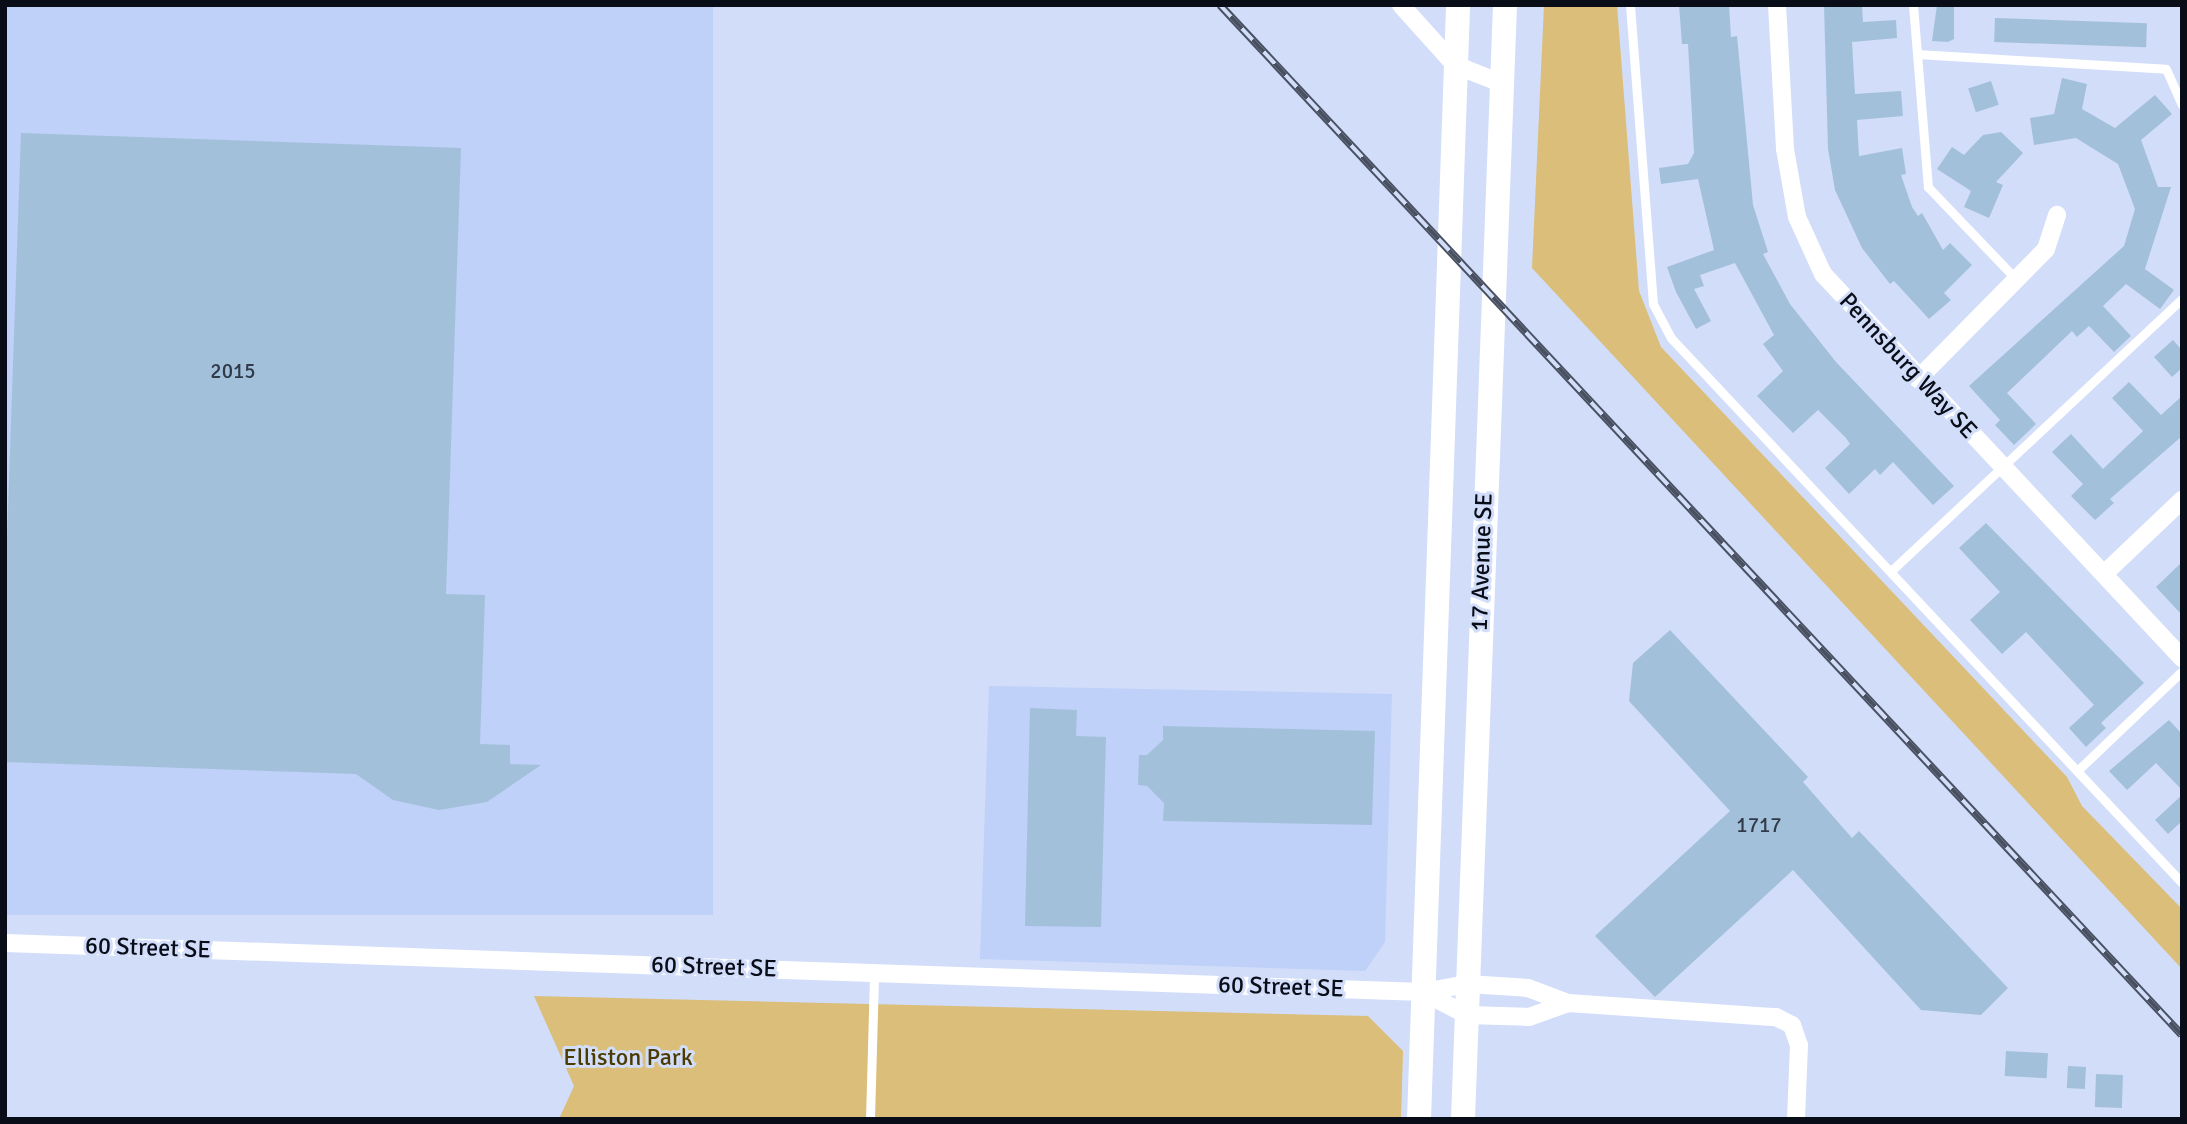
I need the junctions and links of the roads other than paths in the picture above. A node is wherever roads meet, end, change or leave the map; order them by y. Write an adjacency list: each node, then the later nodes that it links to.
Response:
1 (1401, 5): 8 (street)
2 (1458, 5): 8 (main road, 17 Avenue SE)
3 (1505, 5): 9 (main road, 17 Avenue SE)
4 (1630, 5): 17 (lane)
5 (1777, 5): 14 (street, Pennsburg Way SE)
6 (1913, 5): 7 (lane)
7 (1917, 54): 10 (lane); 12 (lane)
8 (1455, 65): 9 (street); 26 (main road, 17 Avenue SE)
9 (1501, 83): 25 (main road, 17 Avenue SE)
10 (2182, 105)
11 (2057, 215): 12 (street)
12 (2015, 278): 14 (street)
13 (2182, 299): 15 (lane)
14 (1918, 379): 15 (street, Pennsburg Way SE)
15 (2003, 467): 17 (lane); 18 (street, Pennsburg Way SE)
16 (2182, 500): 18 (street)
17 (1891, 571): 21 (lane)
18 (2105, 573): 19 (street, Pennsburg Way SE)
19 (2182, 658)
20 (2182, 671): 21 (lane)
21 (2077, 771): 22 (lane)
22 (2182, 883)
23 (5, 943): 24 (street, 60 Street SE)
24 (874, 973): 26 (street, 60 Street SE); 29 (lane)
25 (1468, 984): 26 (street, 60 Street SE); 27 (street, 60 Street SE); 28 (main road, 17 Avenue SE)
26 (1423, 992): 28 (street, 60 Street SE); 30 (main road, 17 Avenue SE)
27 (1568, 1003): 28 (street, 60 Street SE); 32 (street, 60 Street SE)
28 (1467, 1016): 31 (main road, 17 Avenue SE)
29 (870, 1119)
30 (1419, 1119)
31 (1463, 1119)
32 (1796, 1119)

